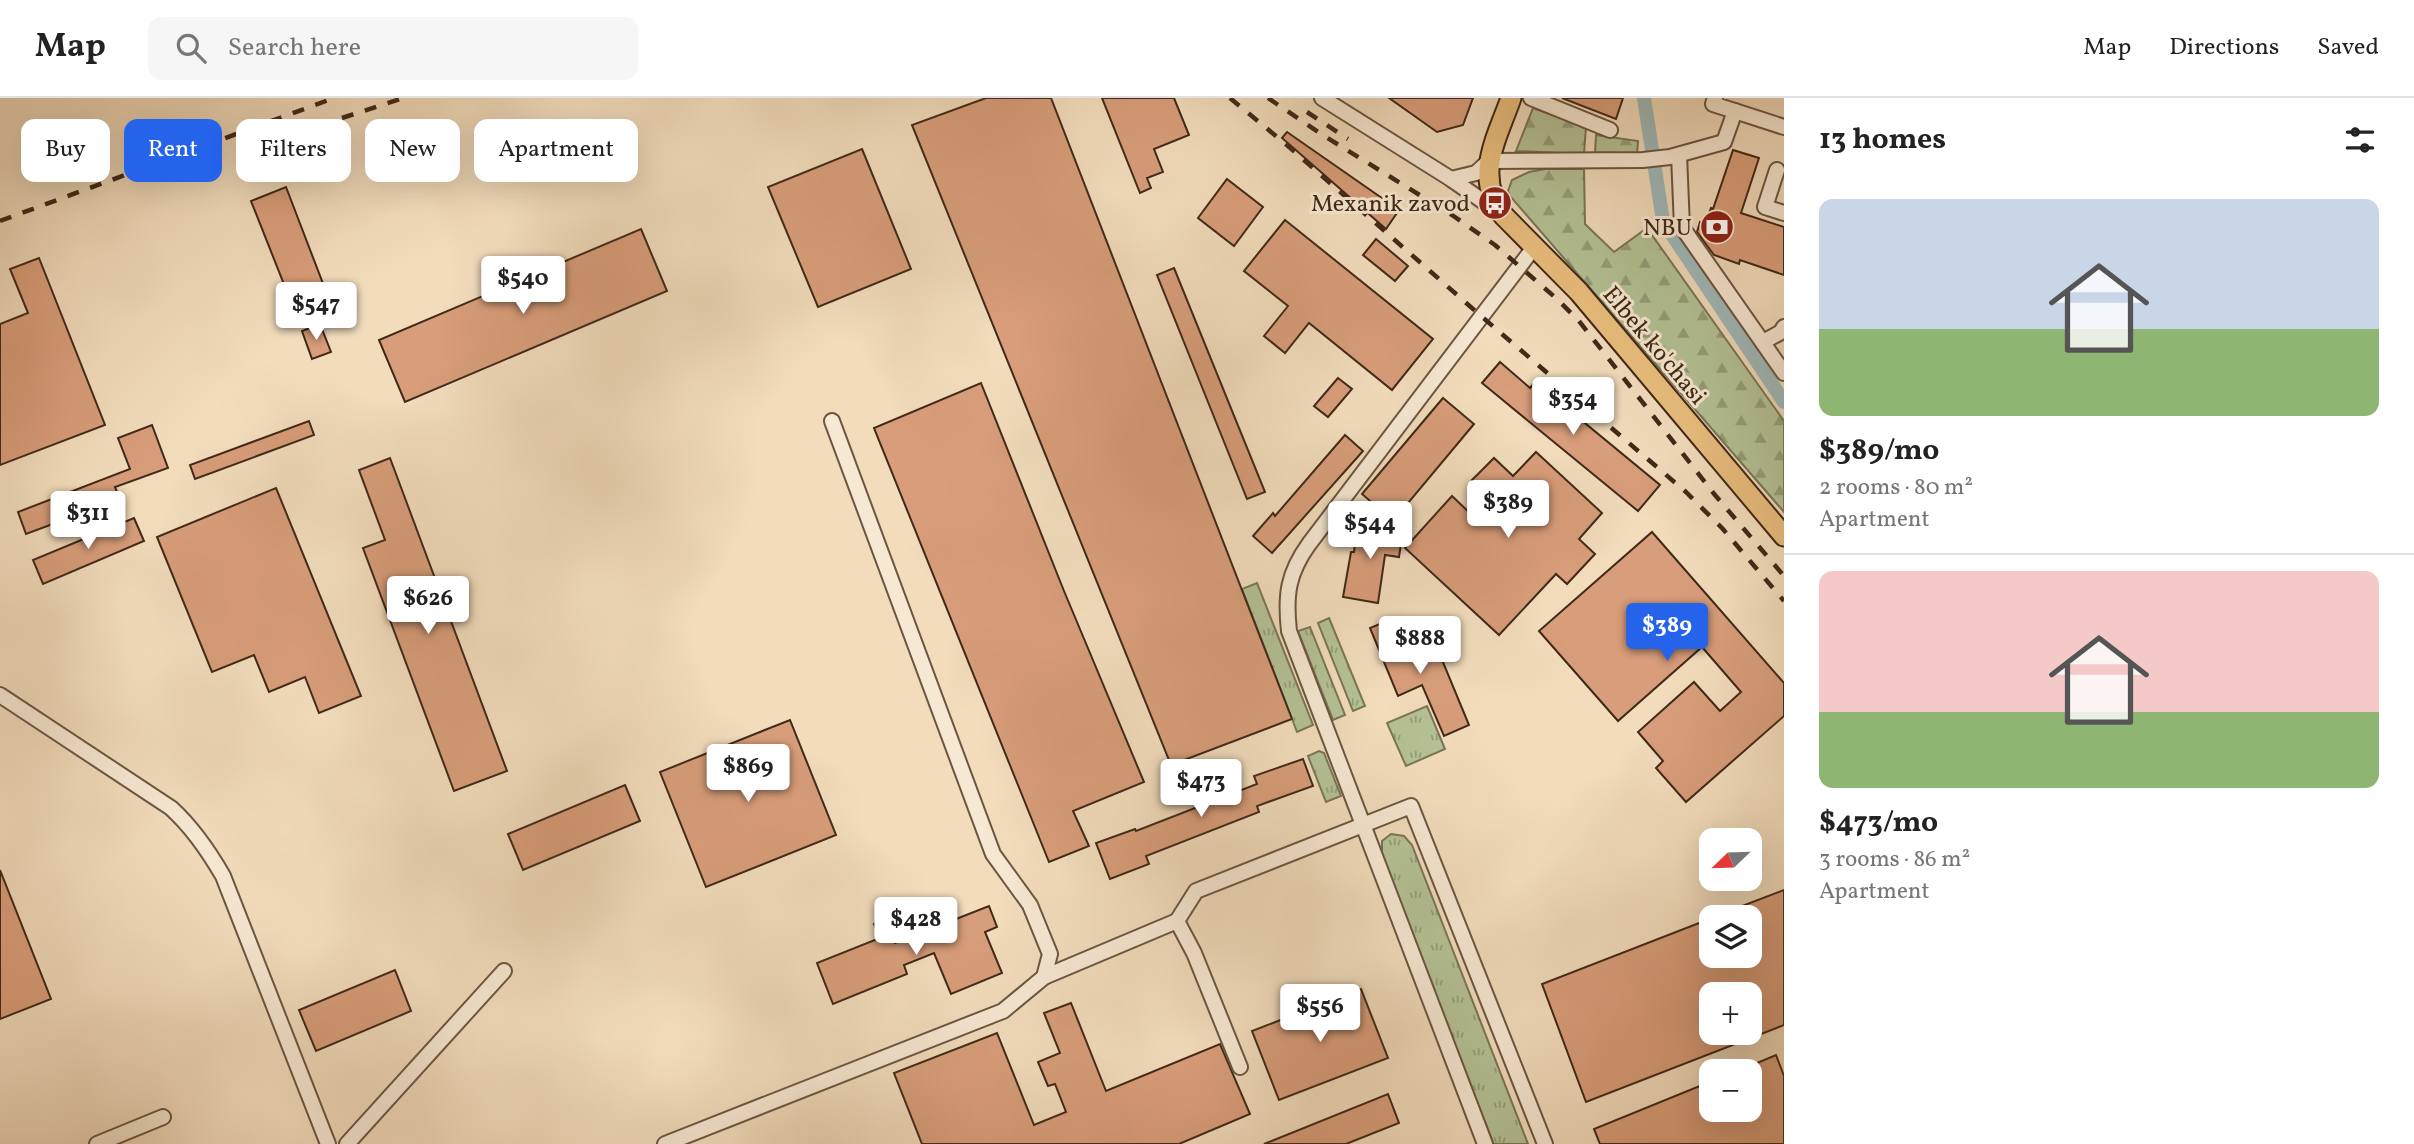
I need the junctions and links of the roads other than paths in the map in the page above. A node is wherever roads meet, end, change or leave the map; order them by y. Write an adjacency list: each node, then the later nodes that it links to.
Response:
1 (1322, 98): 11 (street)
2 (1511, 98): 9 (main road)
3 (1531, 98): 7 (street)
4 (1715, 98): 5 (street)
5 (1735, 111): 6 (street); 8 (street)
6 (1784, 127)
7 (1610, 130)
8 (1675, 156): 9 (street); 16 (street)
9 (1489, 161): 11 (street); 13 (main road, Elbek ko'chasi)
10 (1777, 170): 12 (street)
11 (1451, 179): 13 (street)
12 (1784, 213)
13 (1504, 216): 14 (main road, Elbek ko'chasi)
14 (1535, 246): 19 (main road, Elbek ko'chasi); 21 (street)
15 (1784, 327): 16 (street)
16 (1763, 342): 17 (street)
17 (1784, 373)
18 (832, 421): 24 (street)
19 (1784, 536)
20 (0, 695): 28 (street)
21 (1364, 824): 22 (street); 31 (street); 32 (street)
22 (1177, 921): 24 (street); 25 (street)
23 (504, 971): 29 (street)
24 (1044, 977): 30 (street)
25 (1240, 1067)
26 (163, 1117): 27 (street)
27 (97, 1144)
28 (328, 1144)
29 (347, 1144)
30 (665, 1144)
31 (1485, 1144)
32 (1545, 1144)

